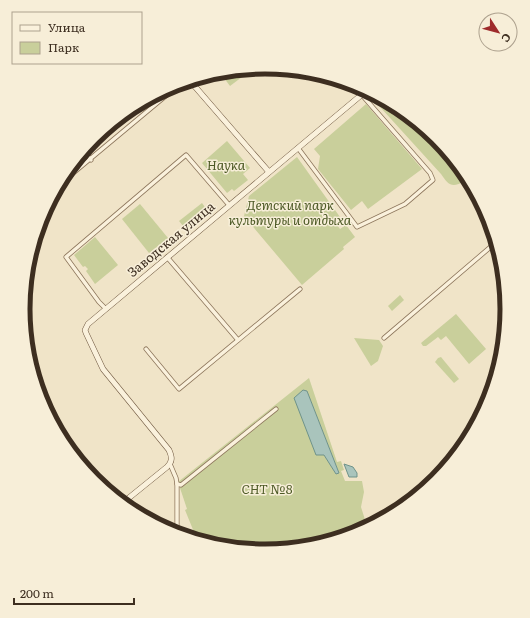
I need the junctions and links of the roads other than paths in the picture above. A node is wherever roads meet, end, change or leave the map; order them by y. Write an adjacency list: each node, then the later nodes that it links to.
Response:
1 (193, 85): 8 (street)
2 (362, 95): 5 (street, Заводская улица)
3 (166, 96): 7 (street)
4 (368, 97): 5 (street)
5 (298, 148): 8 (street, Заводская улица)
6 (87, 155): 7 (street)
7 (91, 160): 9 (street)
8 (269, 172): 10 (street, Заводская улица)
9 (74, 173)
10 (229, 205): 12 (street, Заводская улица); 14 (street)
11 (492, 246): 15 (street)
12 (167, 257): 14 (street, Заводская улица); 16 (street)
13 (300, 289): 16 (street)
14 (105, 308): 19 (street, Заводская улица)
15 (384, 338)
16 (238, 340): 17 (street)
17 (146, 349)
18 (276, 409): 20 (street)
19 (170, 464): 20 (street); 21 (street)
20 (177, 484): 22 (street)
21 (127, 499)
22 (177, 527)

